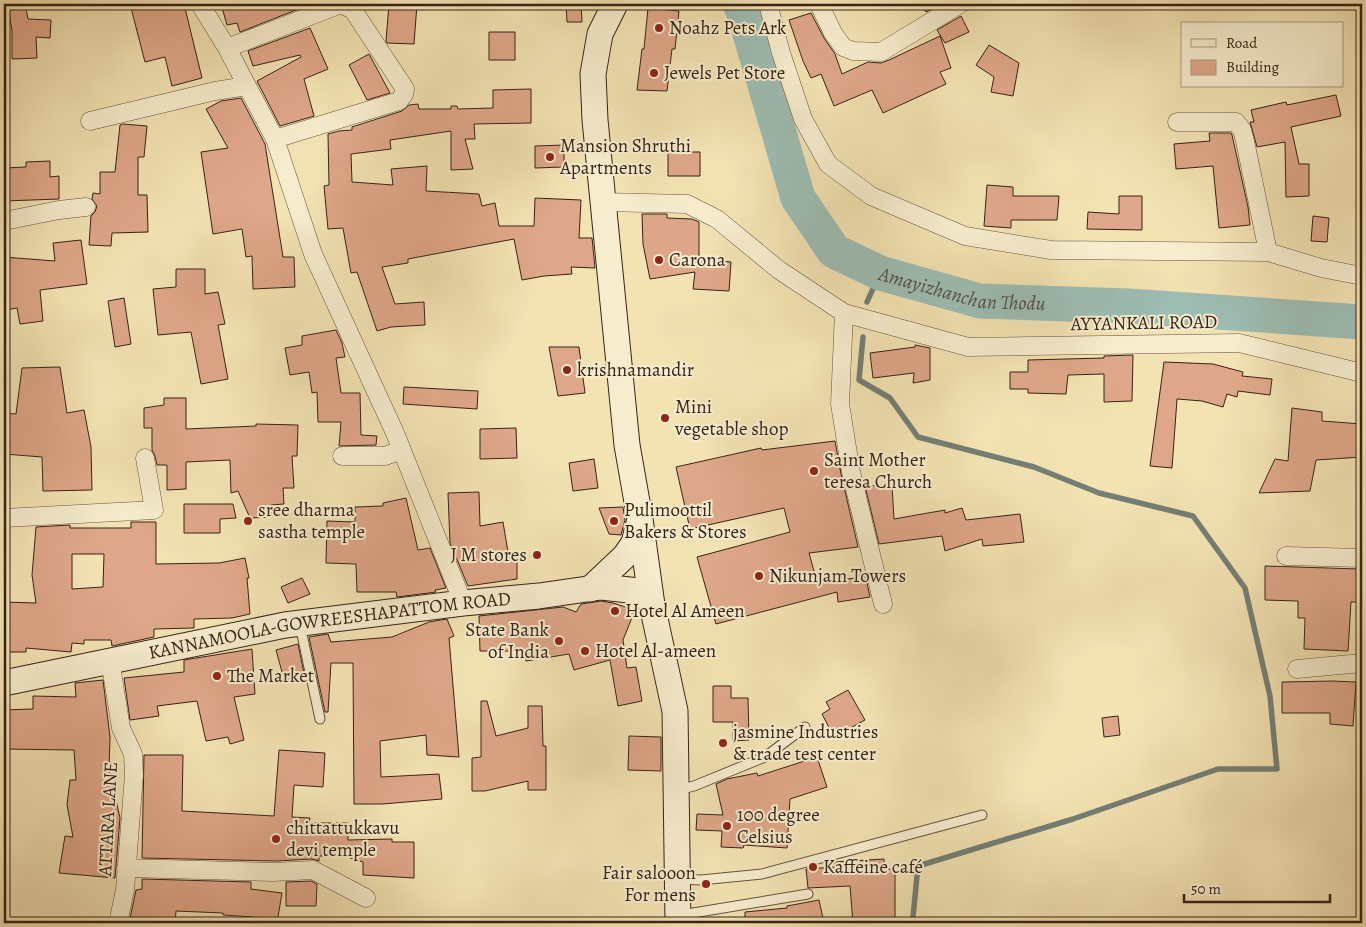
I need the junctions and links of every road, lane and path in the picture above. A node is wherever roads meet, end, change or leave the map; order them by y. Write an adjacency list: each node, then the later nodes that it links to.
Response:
1 (200, 4): 6 (street)
2 (615, 4): 11 (main road)
3 (768, 4): 14 (street)
4 (819, 4): 5 (street)
5 (960, 4)
6 (227, 48): 7 (street); 10 (street)
7 (248, 86): 8 (street); 10 (street)
8 (90, 120)
9 (1177, 122): 14 (street)
10 (275, 139): 18 (street)
11 (603, 202): 16 (street, AYYANKALI ROAD); 22 (main road)
12 (86, 207): 13 (street)
13 (4, 221)
14 (1268, 252): 15 (street)
15 (1362, 276)
16 (844, 314): 17 (street, AYYANKALI ROAD); 27 (street)
17 (1362, 373)
18 (402, 450): 19 (street); 26 (street)
19 (342, 456)
20 (145, 458): 21 (street)
21 (4, 518)
22 (640, 519): 25 (main road); 28 (main road)
23 (1286, 556): 24 (street)
24 (1362, 558)
25 (590, 589): 26 (main road, KANNAMOOLA-GOWREESHAPATTOM ROAD); 28 (main road, KANNAMOOLA-GOWREESHAPATTOM ROAD)
26 (462, 603): 29 (main road, KANNAMOOLA-GOWREESHAPATTOM ROAD)
27 (883, 604)
28 (652, 605): 36 (main road)
29 (300, 623): 30 (main road, KANNAMOOLA-GOWREESHAPATTOM ROAD); 34 (lane)
30 (110, 660): 33 (main road, KANNAMOOLA-GOWREESHAPATTOM ROAD); 38 (street, ATTARA LANE)
31 (1362, 663): 32 (street)
32 (1297, 669)
33 (4, 683)
34 (320, 719)
35 (805, 727): 36 (lane)
36 (675, 790): 39 (main road)
37 (982, 815): 39 (lane)
38 (126, 868): 41 (street); 43 (street, ATTARA LANE)
39 (677, 879): 42 (main road)
40 (808, 894): 42 (lane)
41 (366, 898)
42 (678, 919)
43 (118, 923)

